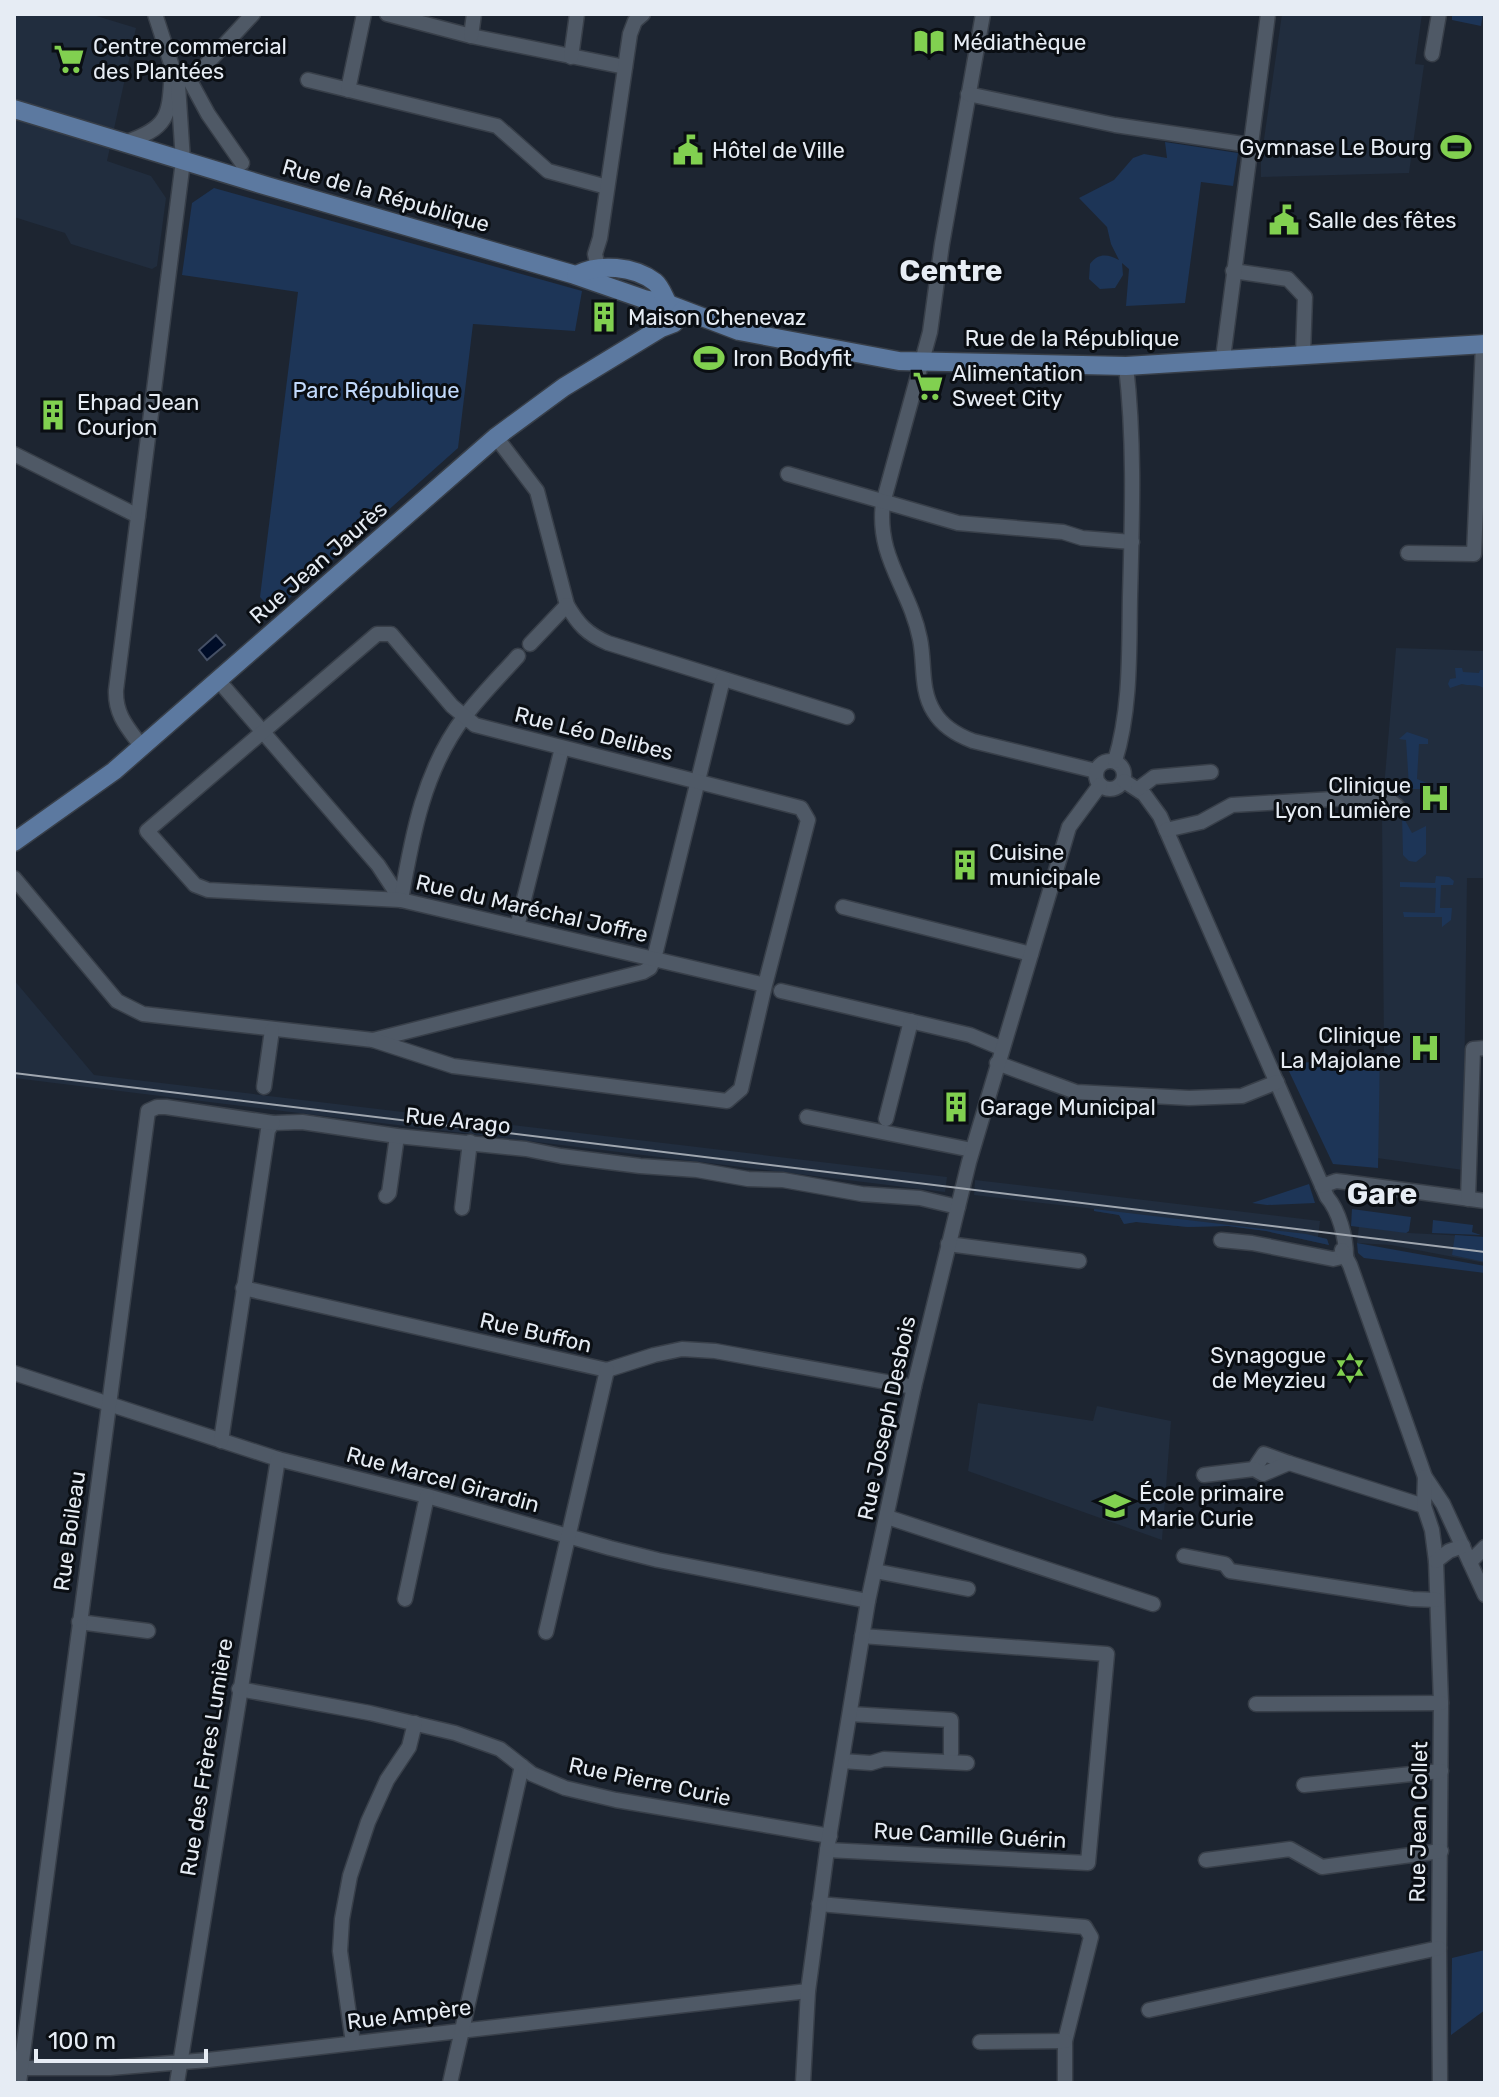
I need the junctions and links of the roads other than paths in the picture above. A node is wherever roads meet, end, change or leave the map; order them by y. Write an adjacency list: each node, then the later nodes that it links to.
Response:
1 (155, 14): 15 (street)
2 (253, 14): 16 (street)
3 (364, 14): 18 (street)
4 (387, 14): 11 (street)
5 (474, 14): 11 (street)
6 (577, 14): 13 (street)
7 (643, 14): 14 (street)
8 (983, 14): 19 (street)
9 (1268, 14): 23 (street)
10 (1439, 14): 12 (street)
11 (471, 36): 13 (street)
12 (1432, 54)
13 (571, 57): 14 (street)
14 (625, 67): 26 (street)
15 (172, 69): 16 (street); 22 (street); 24 (street)
16 (189, 79): 25 (street)
17 (308, 80): 18 (street)
18 (348, 90): 26 (street)
19 (968, 94): 23 (street); 37 (street)
20 (14, 109): 22 (main road, Rue de la République)
21 (14, 118): 24 (main road, Rue de la République)
22 (123, 143): 24 (main road, Rue de la République)
23 (1250, 145): 29 (street)
24 (183, 161): 30 (main road, Rue de la République); 43 (street)
25 (242, 163)
26 (607, 187): 27 (street)
27 (600, 238): 28 (street); 30 (street)
28 (617, 268): 30 (main road, Rue de la République); 31 (main road, Rue de la République)
29 (1233, 271): 35 (street); 36 (street)
30 (600, 276): 32 (main road, Rue de la République)
31 (653, 282): 32 (main road); 33 (main road)
32 (644, 299): 33 (main road, Rue de la République)
33 (675, 307): 37 (main road, Rue de la République); 39 (main road, Rue Jean Jaurès)
34 (1484, 344): 35 (main road, Rue de la République); 45 (street)
35 (1303, 354): 36 (main road, Rue de la République)
36 (1223, 358): 38 (main road, Rue de la République)
37 (921, 362): 38 (main road, Rue de la République); 42 (street)
38 (1126, 366): 44 (street)
39 (496, 437): 46 (street); 50 (main road, Rue Jean Jaurès)
40 (14, 454): 43 (street)
41 (788, 474): 42 (street)
42 (883, 503): 44 (street); 58 (street)
43 (138, 516): 54 (street)
44 (1132, 542): 56 (street)
45 (1408, 553)
46 (567, 605): 47 (street); 49 (street)
47 (530, 644)
48 (518, 656): 51 (street)
49 (723, 679): 52 (street); 60 (street)
50 (218, 680): 53 (street); 54 (main road, Rue Jean Jaurès)
51 (464, 717): 53 (street, Rue Léo Delibes); 55 (street, Rue Léo Delibes); 66 (street)
52 (847, 717)
53 (265, 731): 66 (street); 66 (street, Rue du Maréchal Joffre)
54 (142, 747): 64 (main road, Rue Jean Jaurès)
55 (562, 748): 60 (street, Rue Léo Delibes); 68 (street)
56 (1115, 761): 58 (street); 59 (street)
57 (1211, 772): 61 (street)
58 (1098, 778): 59 (street); 69 (street, Rue Joseph Desbois)
59 (1124, 781): 61 (street)
60 (696, 782): 70 (street); 71 (street, Rue Léo Delibes)
61 (1138, 789): 63 (street)
62 (1397, 806): 63 (street)
63 (1166, 830): 78 (street)
64 (14, 842)
65 (14, 878): 74 (street)
66 (401, 900): 68 (street, Rue du Maréchal Joffre)
67 (843, 907): 69 (street)
68 (517, 927): 70 (street, Rue du Maréchal Joffre)
69 (1031, 954): 77 (street, Rue Joseph Desbois)
70 (654, 959): 71 (street, Rue du Maréchal Joffre); 75 (street)
71 (765, 985): 75 (street, Rue Léo Delibes)
72 (781, 991): 73 (street)
73 (911, 1021): 77 (street); 81 (street)
74 (272, 1030): 75 (street); 79 (street)
75 (373, 1040)
76 (1485, 1048): 90 (street)
77 (999, 1055): 78 (street); 85 (street, Rue Joseph Desbois)
78 (1277, 1082): 86 (street)
79 (264, 1087)
80 (807, 1117): 85 (street)
81 (886, 1119)
82 (273, 1123): 83 (street, Rue Arago); 98 (street); 102 (street, Rue Boileau)
83 (397, 1136): 84 (street, Rue Arago); 89 (street)
84 (470, 1142): 92 (street, Rue Arago); 93 (street)
85 (972, 1150): 92 (street, Rue Joseph Desbois)
86 (1315, 1168): 87 (street); 88 (street)
87 (1358, 1185): 88 (street); 90 (street)
88 (1325, 1192): 96 (street)
89 (386, 1196)
90 (1468, 1199): 91 (street)
91 (1485, 1201)
92 (958, 1207): 95 (street, Rue Joseph Desbois)
93 (462, 1208)
94 (1221, 1240): 96 (street)
95 (948, 1244): 97 (street); 101 (street, Rue Joseph Desbois)
96 (1346, 1256): 106 (street)
97 (1079, 1261)
98 (243, 1288): 99 (street, Rue Buffon); 103 (street)
99 (607, 1370): 101 (street, Rue Buffon); 110 (street)
100 (14, 1373): 102 (street, Rue Marcel Girardin)
101 (914, 1387): 109 (street, Rue Joseph Desbois)
102 (108, 1404): 103 (street, Rue Marcel Girardin); 123 (street, Rue Boileau)
103 (221, 1441): 104 (street, Rue Marcel Girardin)
104 (278, 1459): 107 (street, Rue Marcel Girardin); 127 (street, Rue des Frères Lumière)
105 (1204, 1475): 108 (street)
106 (1425, 1477): 108 (street, Rue Jean Collet); 111 (street)
107 (427, 1496): 110 (street, Rue Marcel Girardin); 119 (street)
108 (1424, 1506): 114 (street, Rue Jean Collet)
109 (887, 1517): 116 (street, Rue Joseph Desbois); 122 (street)
110 (568, 1535): 121 (street, Rue Marcel Girardin); 125 (street)
111 (1460, 1541): 114 (street); 115 (street)
112 (1485, 1547): 115 (street)
113 (1184, 1556): 120 (street)
114 (1435, 1556): 120 (street, Rue Jean Collet)
115 (1470, 1562): 118 (street)
116 (875, 1571): 117 (street); 121 (street, Rue Joseph Desbois)
117 (968, 1589)
118 (1485, 1595)
119 (405, 1599)
120 (1437, 1600): 128 (street, Rue Jean Collet)
121 (868, 1601): 126 (street, Rue Joseph Desbois)
122 (1153, 1604)
123 (79, 1622): 124 (street); 150 (street, Rue Boileau)
124 (148, 1631)
125 (546, 1632)
126 (862, 1636): 130 (street, Rue Joseph Desbois); 138 (street, Rue Camille Guérin)
127 (239, 1689): 131 (street, Rue Pierre Curie); 149 (street, Rue des Frères Lumière)
128 (1441, 1703): 129 (street); 136 (street, Rue Jean Collet)
129 (1256, 1704)
130 (850, 1714): 132 (street); 133 (street, Rue Joseph Desbois)
131 (415, 1723): 135 (street, Rue Pierre Curie); 148 (street)
132 (951, 1754)
133 (842, 1761): 134 (street); 138 (street, Rue Joseph Desbois)
134 (967, 1763)
135 (522, 1766): 138 (street, Rue Pierre Curie); 145 (street)
136 (1441, 1771): 137 (street); 139 (street, Rue Jean Collet)
137 (1304, 1785)
138 (828, 1843): 141 (street, Rue Joseph Desbois)
139 (1441, 1851): 140 (street); 142 (street, Rue Jean Collet)
140 (1206, 1860)
141 (819, 1904): 143 (street, Rue Joseph Desbois); 146 (street)
142 (1439, 1948): 144 (street); 155 (street, Rue Jean Collet)
143 (808, 1991): 145 (street, Rue Ampère); 153 (street, Rue Joseph Desbois)
144 (1149, 2010)
145 (461, 2030): 148 (street, Rue Ampère); 152 (street)
146 (1065, 2041): 147 (street); 154 (street)
147 (980, 2042)
148 (353, 2043): 149 (street, Rue Ampère)
149 (180, 2062): 150 (street, Rue Ampère); 151 (street, Rue des Frères Lumière)
150 (18, 2073)
151 (177, 2083)
152 (450, 2083)
153 (803, 2083)
154 (1065, 2083)
155 (1440, 2083)

